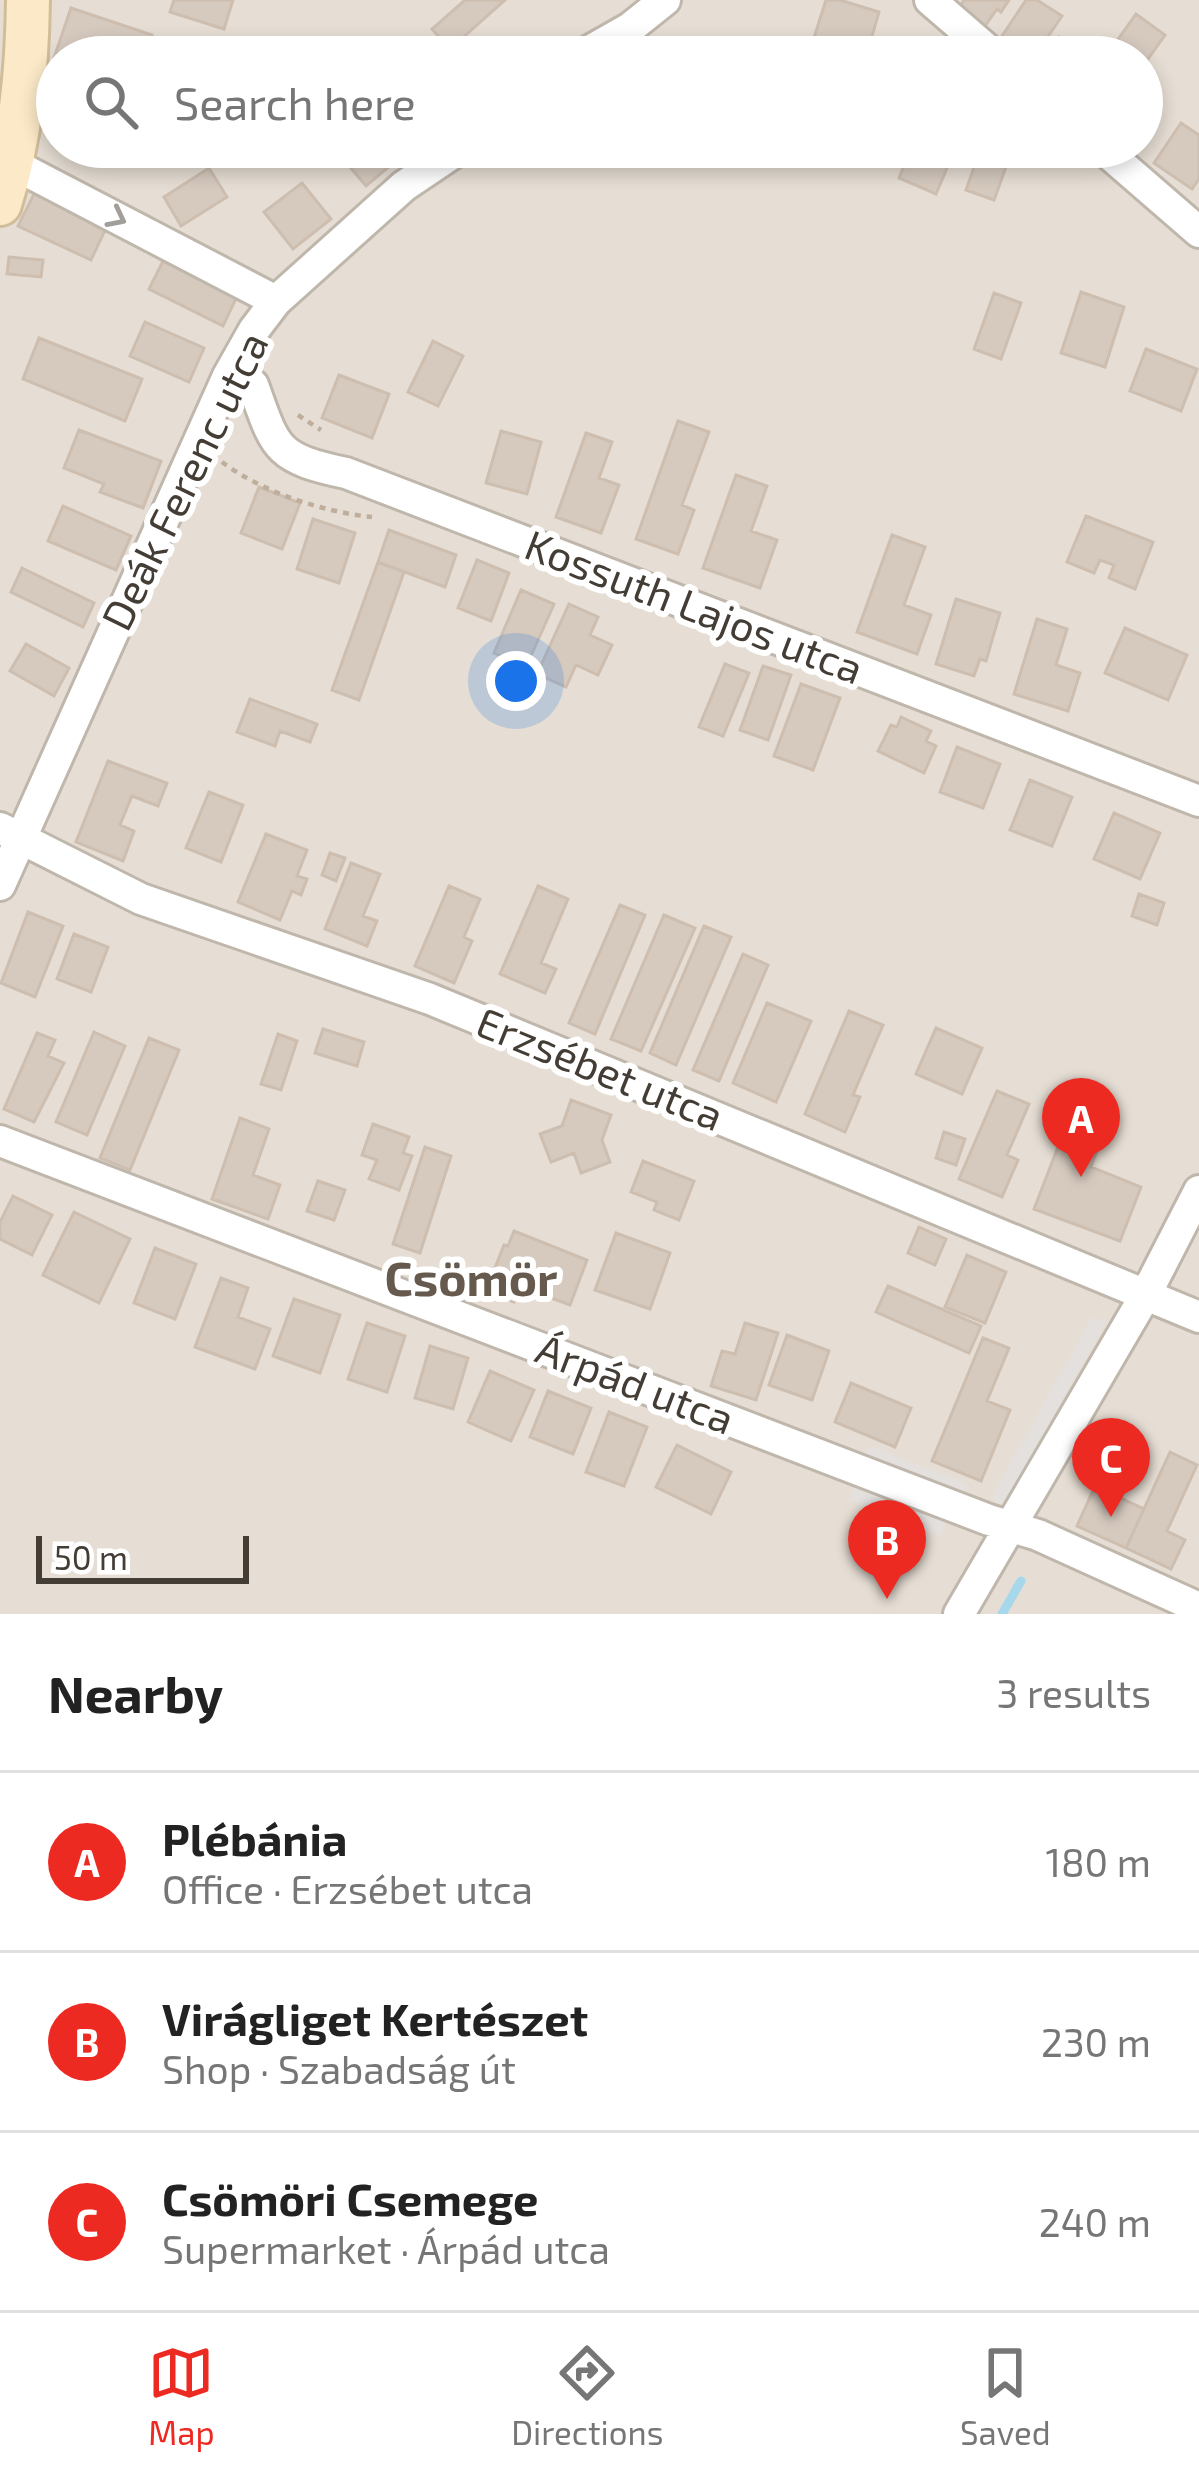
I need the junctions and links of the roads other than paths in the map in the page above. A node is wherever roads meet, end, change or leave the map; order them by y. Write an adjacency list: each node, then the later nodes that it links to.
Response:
1 (28, 0): 8 (street)
2 (665, 0): 4 (street)
3 (929, 0): 5 (street)
4 (616, 36)
5 (971, 36)
6 (430, 168): 10 (street, Deák Ferenc utca)
7 (1125, 168): 9 (street)
8 (6, 184): 10 (street, one-way to 10)
9 (1199, 232)
10 (276, 301): 11 (street, Deák Ferenc utca)
11 (228, 376): 12 (street, Kossuth Lajos utca); 13 (street, Deák Ferenc utca)
12 (1199, 801)
13 (9, 833): 14 (street, Deák Ferenc utca); 17 (street, Erzsébet utca)
14 (0, 885)
15 (0, 1141): 19 (street, Árpád utca)
16 (1199, 1191): 17 (street)
17 (1145, 1296): 18 (street, Erzsébet utca); 19 (street)
18 (1199, 1317)
19 (1010, 1526): 20 (street, Árpád utca); 21 (street)
20 (1199, 1608)
21 (959, 1614)

